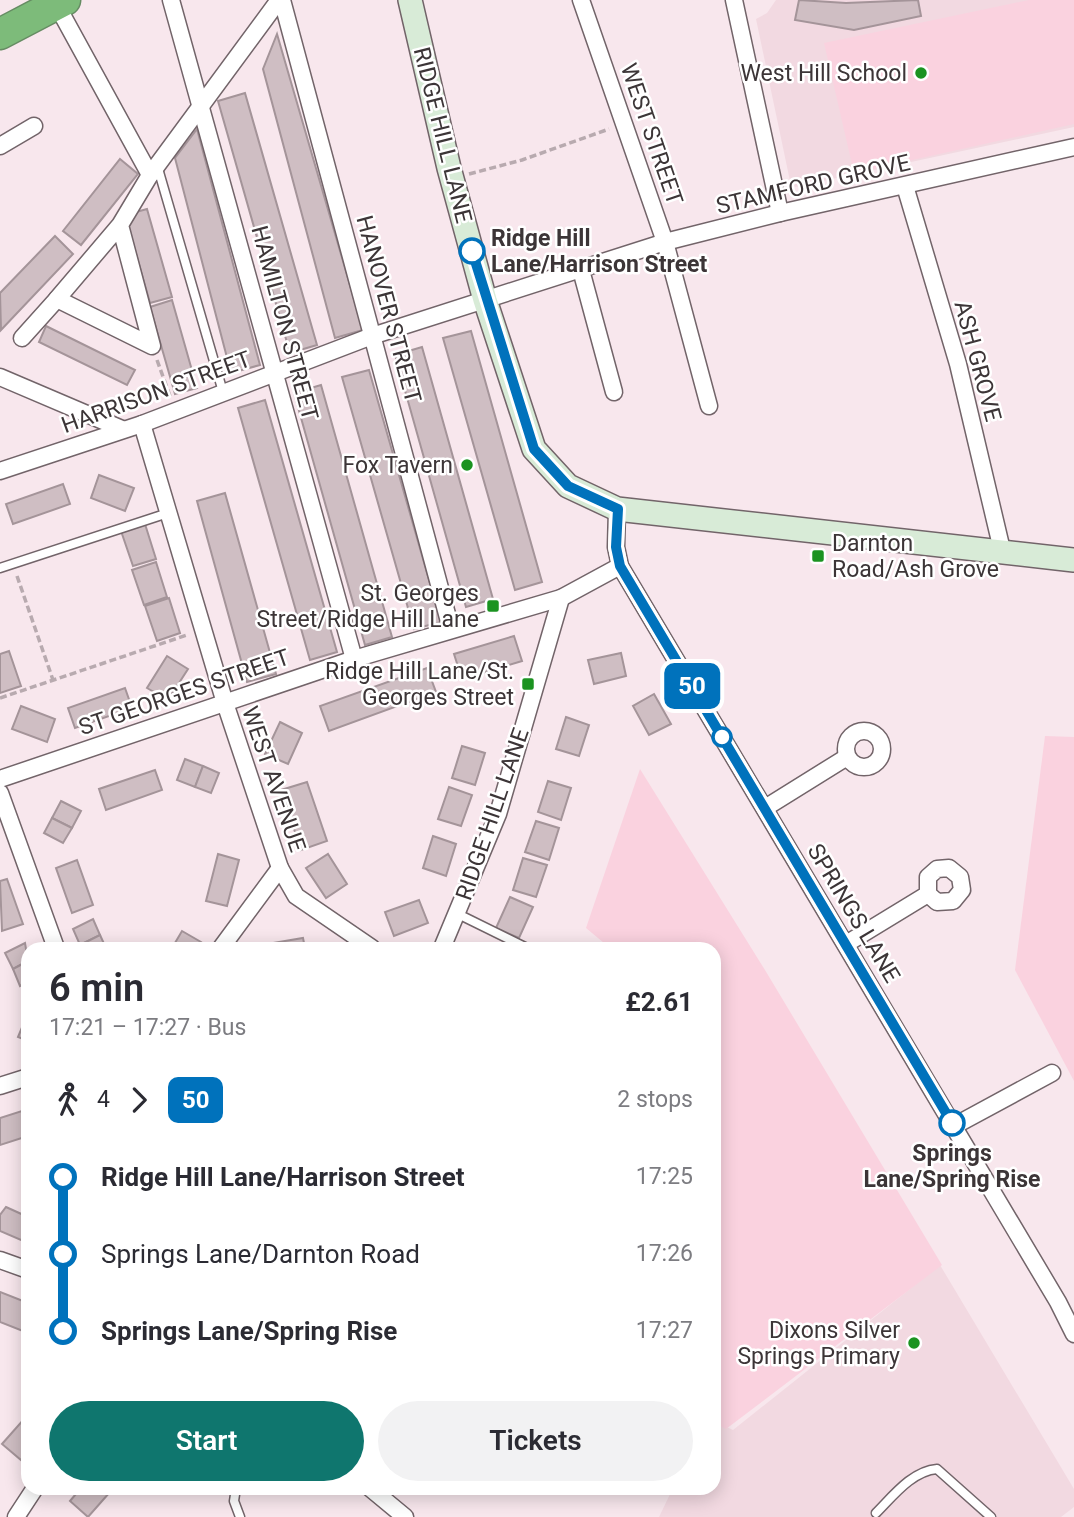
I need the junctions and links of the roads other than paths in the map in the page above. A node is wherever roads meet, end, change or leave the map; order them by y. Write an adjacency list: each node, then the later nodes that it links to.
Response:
1 (171, 0): 8 (street, HAMILTON STREET)
2 (281, 0): 8 (street); 20 (street, HANOVER STREET)
3 (410, 0): 19 (street, RIDGE HILL LANE)
4 (581, 0): 16 (street, WEST STREET)
5 (734, 0): 14 (street)
6 (59, 2): 7 (highway); 12 (street)
7 (0, 34)
8 (201, 104): 12 (street); 22 (street, HAMILTON STREET)
9 (34, 126): 10 (street)
10 (0, 146)
11 (1074, 147): 13 (street, STAMFORD GROVE)
12 (154, 170): 15 (street); 24 (lane)
13 (905, 186): 14 (street, STAMFORD GROVE); 32 (street, ASH GROVE)
14 (780, 213): 16 (street, STAMFORD GROVE)
15 (120, 225): 18 (street); 18 (street)
16 (665, 242): 17 (street, STAMFORD GROVE); 26 (street, WEST STREET)
17 (581, 270): 19 (street, STAMFORD GROVE); 25 (street)
18 (57, 299): 21 (street)
19 (485, 300): 20 (street, HARRISON STREET); 30 (street, RIDGE HILL LANE)
20 (372, 336): 22 (street, HARRISON STREET); 37 (street, HANOVER STREET)
21 (22, 338)
22 (275, 374): 24 (street, HARRISON STREET); 38 (street, HAMILTON STREET)
23 (0, 377): 28 (street)
24 (223, 392): 27 (street, HARRISON STREET)
25 (614, 392)
26 (709, 406)
27 (142, 424): 28 (street, HARRISON STREET); 31 (street, WEST AVENUE)
28 (122, 429): 29 (street, HARRISON STREET)
29 (0, 471)
30 (618, 509): 32 (street, RIDGE HILL LANE); 34 (street, SPRINGS LANE)
31 (168, 513): 35 (lane); 39 (street, WEST AVENUE)
32 (1002, 550): 33 (street, RIDGE HILL LANE)
33 (1074, 560)
34 (620, 566): 36 (street, ST GEORGES STREET); 43 (street, SPRINGS LANE)
35 (0, 569)
36 (561, 598): 37 (street, ST GEORGES STREET); 46 (street, RIDGE HILL LANE)
37 (451, 629): 38 (street, ST GEORGES STREET)
38 (354, 659): 39 (street, ST GEORGES STREET)
39 (225, 703): 41 (street, ST GEORGES STREET); 44 (street, WEST AVENUE)
40 (847, 757): 43 (street)
41 (0, 779)
42 (0, 793): 47 (street)
43 (765, 808): 52 (street, SPRINGS LANE)
44 (280, 868): 48 (street); 49 (street, WEST AVENUE)
45 (928, 894): 52 (street)
46 (458, 914): 50 (street, RIDGE HILL LANE); 51 (lane)
47 (54, 942)
48 (225, 942)
49 (363, 942)
50 (445, 942)
51 (515, 942)
52 (846, 944): 56 (street, SPRINGS LANE)
53 (1052, 1073): 56 (street)
54 (21, 1079): 55 (street)
55 (0, 1086)
56 (954, 1126): 59 (street, SPRINGS LANE)
57 (0, 1260): 58 (street)
58 (21, 1268)
59 (1074, 1334)
60 (30, 1495): 64 (street)
61 (235, 1495): 65 (lane)
62 (378, 1495): 66 (street)
63 (876, 1513): 67 (lane)
64 (16, 1517)
65 (240, 1517)
66 (405, 1517)
67 (991, 1517)

